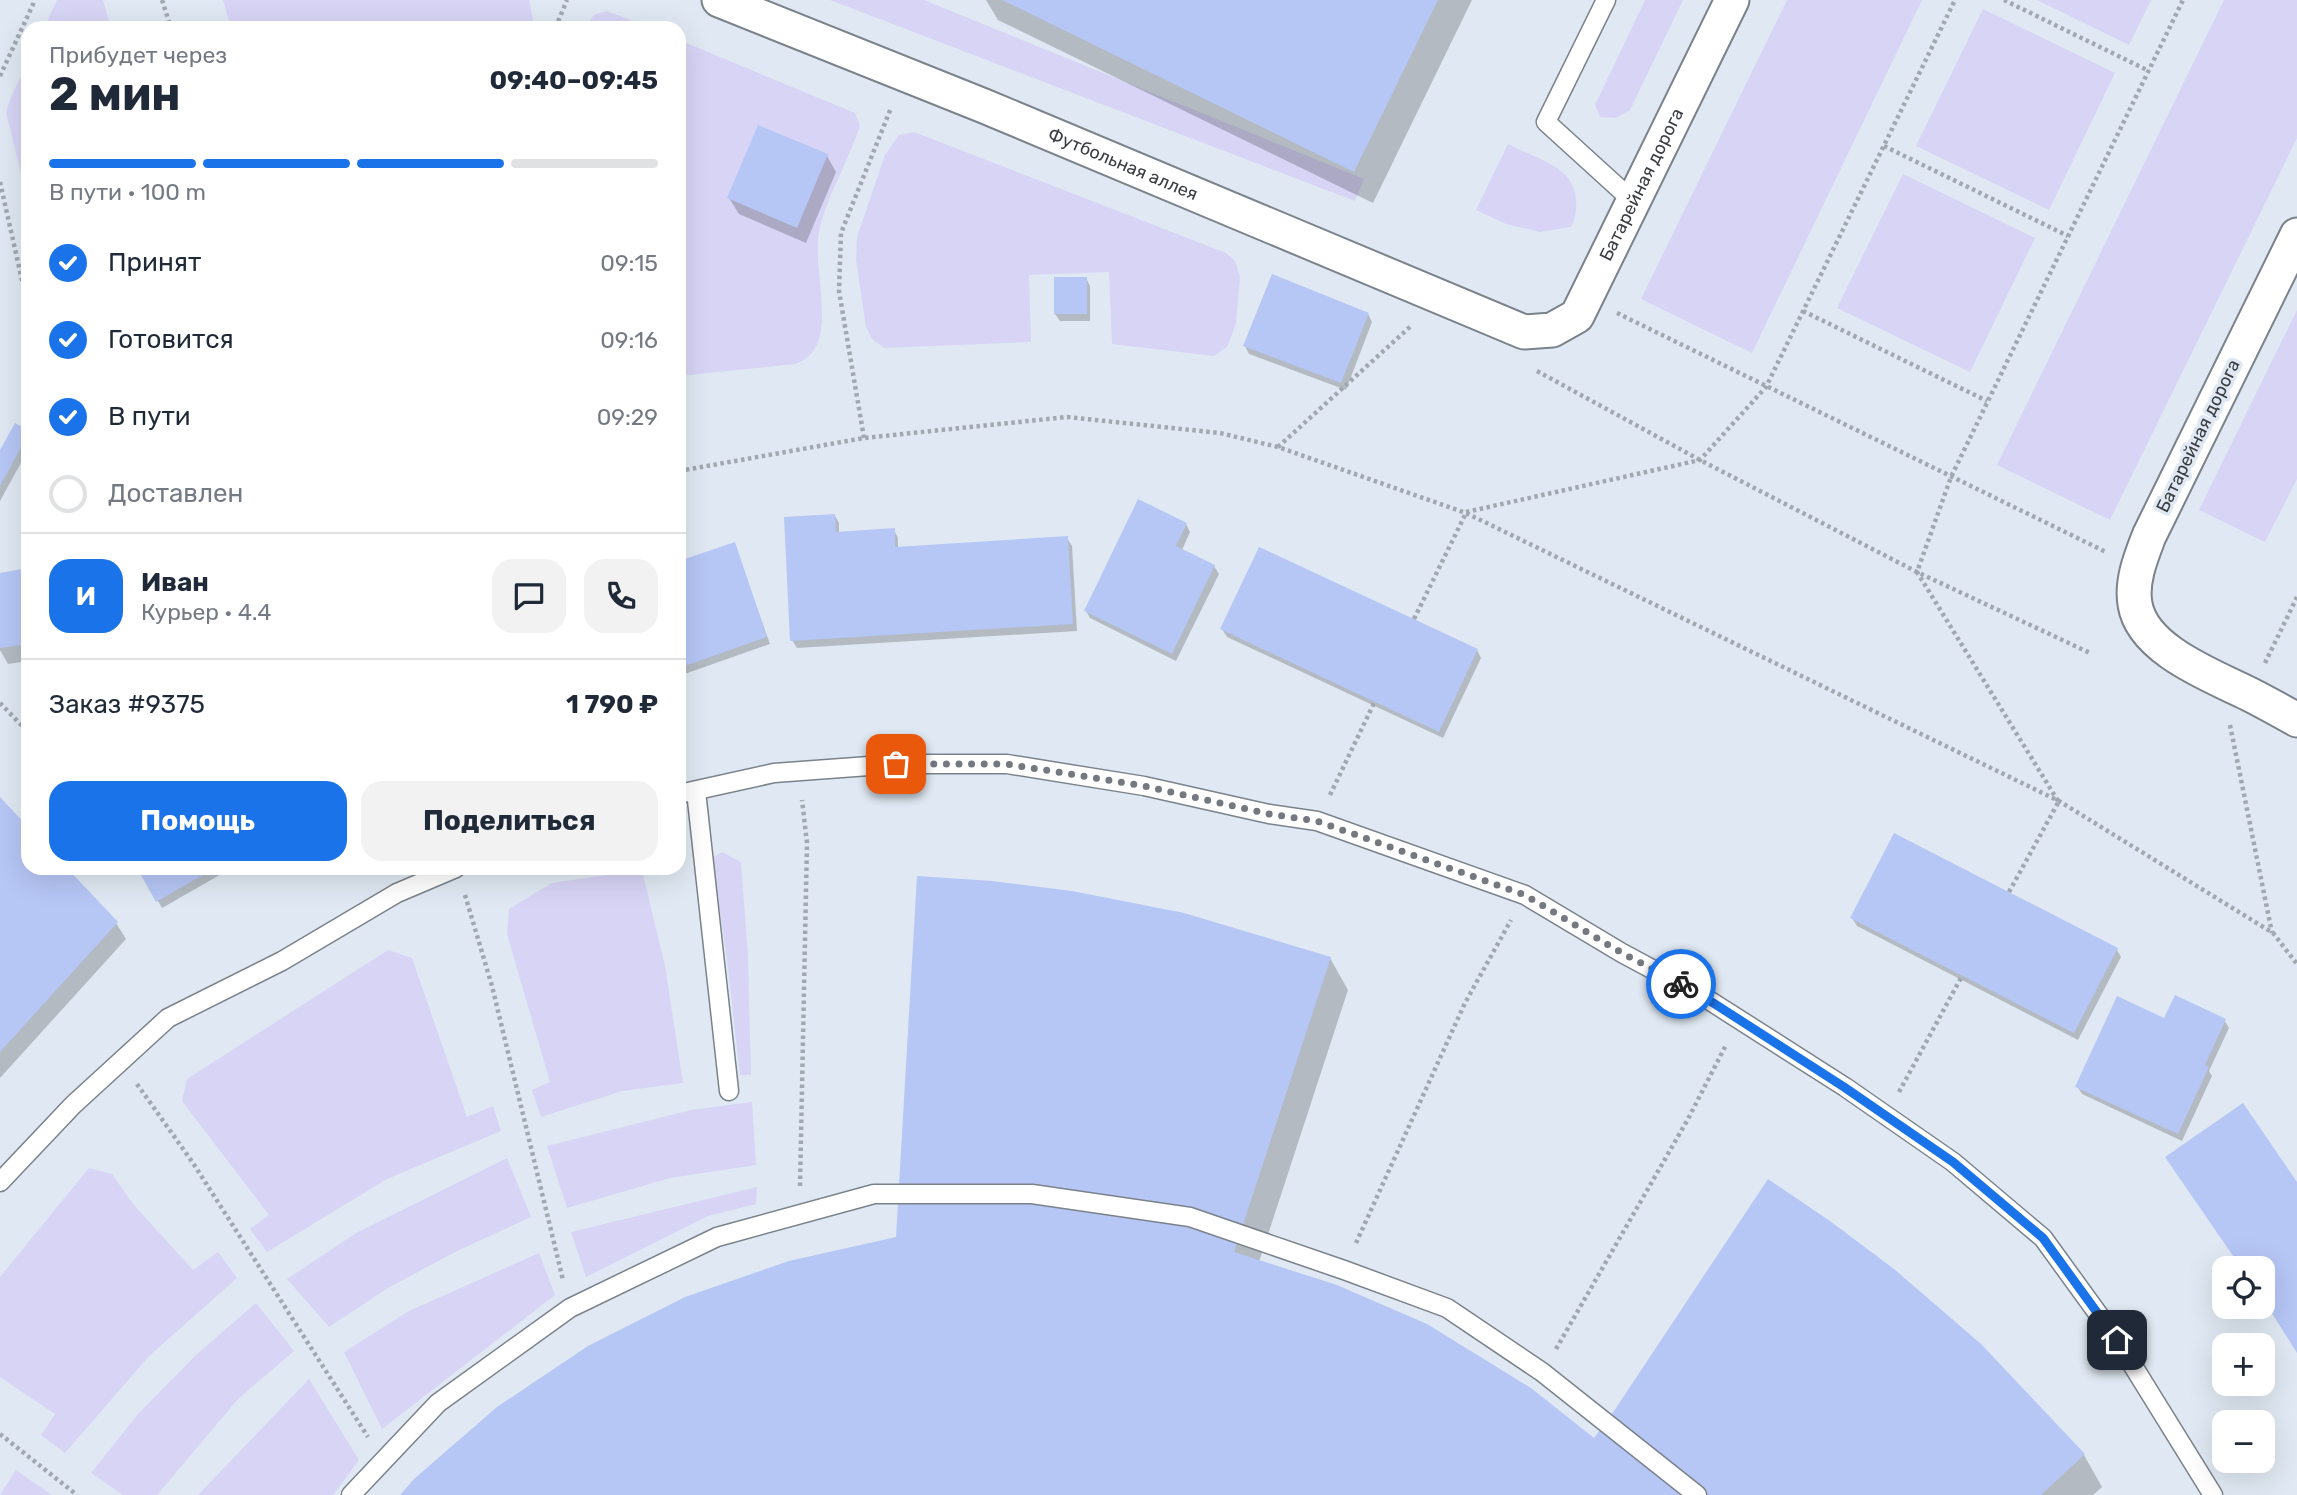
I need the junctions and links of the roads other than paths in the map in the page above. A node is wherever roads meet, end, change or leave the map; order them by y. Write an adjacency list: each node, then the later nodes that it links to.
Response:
1 (719, 0): 6 (street, Футбольная аллея)
2 (1606, 0): 4 (lane)
3 (1732, 0): 4 (street, Батарейная дорога)
4 (1634, 202): 6 (street, Батарейная дорога)
5 (2297, 235): 7 (street, Батарейная дорога)
6 (1524, 332)
7 (2297, 720)
8 (688, 793): 10 (lane); 14 (lane)
9 (439, 875): 11 (lane)
10 (729, 1091)
11 (0, 1182)
12 (351, 1495): 13 (lane)
13 (1697, 1495)
14 (2213, 1495)

